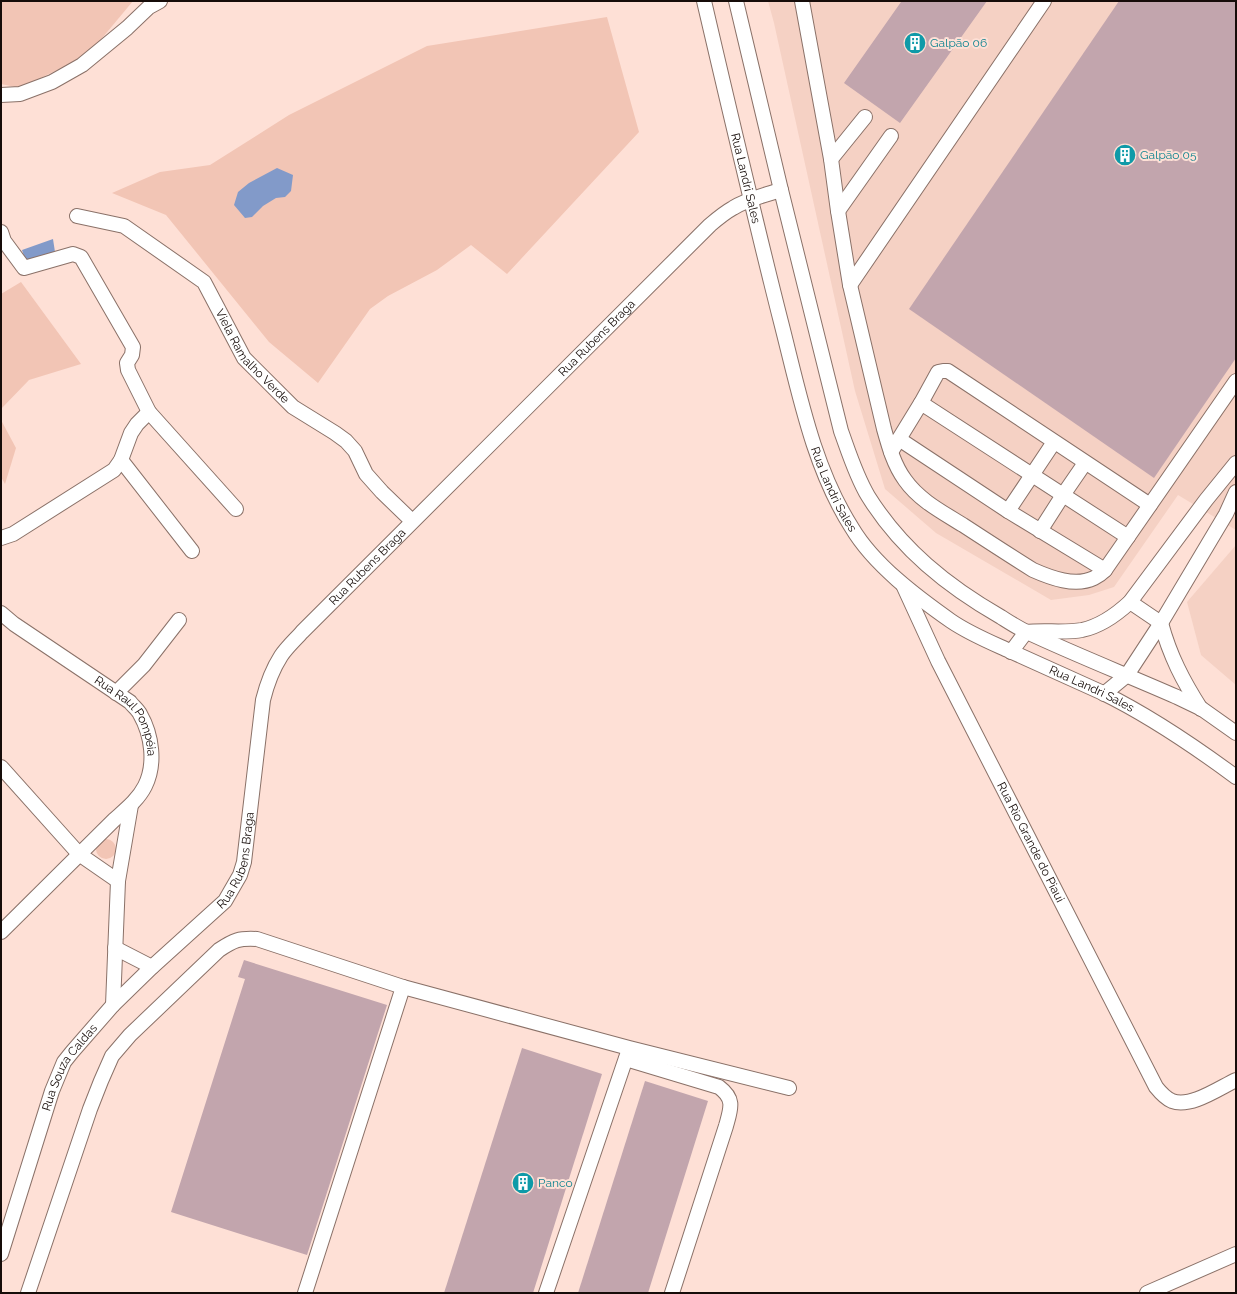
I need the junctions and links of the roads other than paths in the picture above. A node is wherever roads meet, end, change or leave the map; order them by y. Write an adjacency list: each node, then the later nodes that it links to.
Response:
1 (160, 1): 6 (street)
2 (704, 1): 11 (street, Rua Landri Sales)
3 (736, 1): 10 (street)
4 (802, 1): 9 (street)
5 (1044, 1): 15 (street)
6 (1, 95)
7 (864, 116): 9 (street)
8 (891, 136): 12 (street)
9 (831, 159): 12 (street)
10 (781, 190): 11 (street, Rua Rubens Braga); 42 (street)
11 (750, 200): 31 (street, Rua Rubens Braga); 37 (street, Rua Landri Sales)
12 (838, 211): 15 (street)
13 (77, 216): 31 (street, Viela Ramalho Verde)
14 (2, 239): 18 (street)
15 (850, 285): 21 (street)
16 (1236, 381): 28 (street)
17 (921, 403): 19 (street); 20 (street); 25 (street)
18 (149, 412): 22 (street); 29 (street)
19 (899, 439): 21 (street); 30 (street)
20 (1054, 442): 23 (street); 25 (street)
21 (891, 452): 36 (street)
22 (121, 460): 34 (street); 35 (street)
23 (1085, 463): 27 (street); 28 (street)
24 (1236, 463): 38 (street)
25 (1033, 476): 27 (street); 30 (street)
26 (1236, 492): 41 (street)
27 (1063, 495): 32 (street); 33 (street)
28 (1150, 505): 33 (street)
29 (236, 509)
30 (1008, 511): 32 (street)
31 (412, 521): 56 (street, Rua Rubens Braga)
32 (1040, 531): 36 (street)
33 (1128, 537): 36 (street)
34 (1, 538)
35 (192, 551)
36 (1105, 570)
37 (903, 585): 43 (street, Rua Landri Sales); 60 (street, Rua Rio Grande do Piaui)
38 (1130, 602): 41 (street); 42 (street)
39 (1, 613): 45 (street, Rua Raul Pompéia)
40 (179, 620): 45 (street)
41 (1161, 623): 44 (street); 47 (street)
42 (1026, 632): 43 (street); 44 (street)
43 (1011, 652): 46 (street, Rua Landri Sales)
44 (1127, 675): 46 (street); 47 (street)
45 (116, 693): 51 (street, Rua Raul Pompéia)
46 (1104, 694): 50 (street, Rua Landri Sales)
47 (1202, 709): 48 (street)
48 (1236, 733)
49 (1, 767): 52 (street)
50 (1236, 777)
51 (131, 805): 52 (street, Rua Raul Pompéia); 53 (street)
52 (79, 854): 53 (street); 54 (street, Rua Raul Pompéia)
53 (118, 882): 55 (street)
54 (1, 932)
55 (115, 948): 56 (street); 58 (street)
56 (152, 968): 58 (street, Rua Rubens Braga)
57 (403, 987): 59 (street); 64 (street); 65 (street)
58 (113, 1006): 62 (street, Rua Souza Caldas)
59 (628, 1054): 61 (street); 66 (street); 67 (street)
60 (1236, 1080)
61 (789, 1088)
62 (1, 1254)
63 (1236, 1254): 68 (street)
64 (28, 1293)
65 (305, 1293)
66 (546, 1293)
67 (672, 1293)
68 (1147, 1293)

